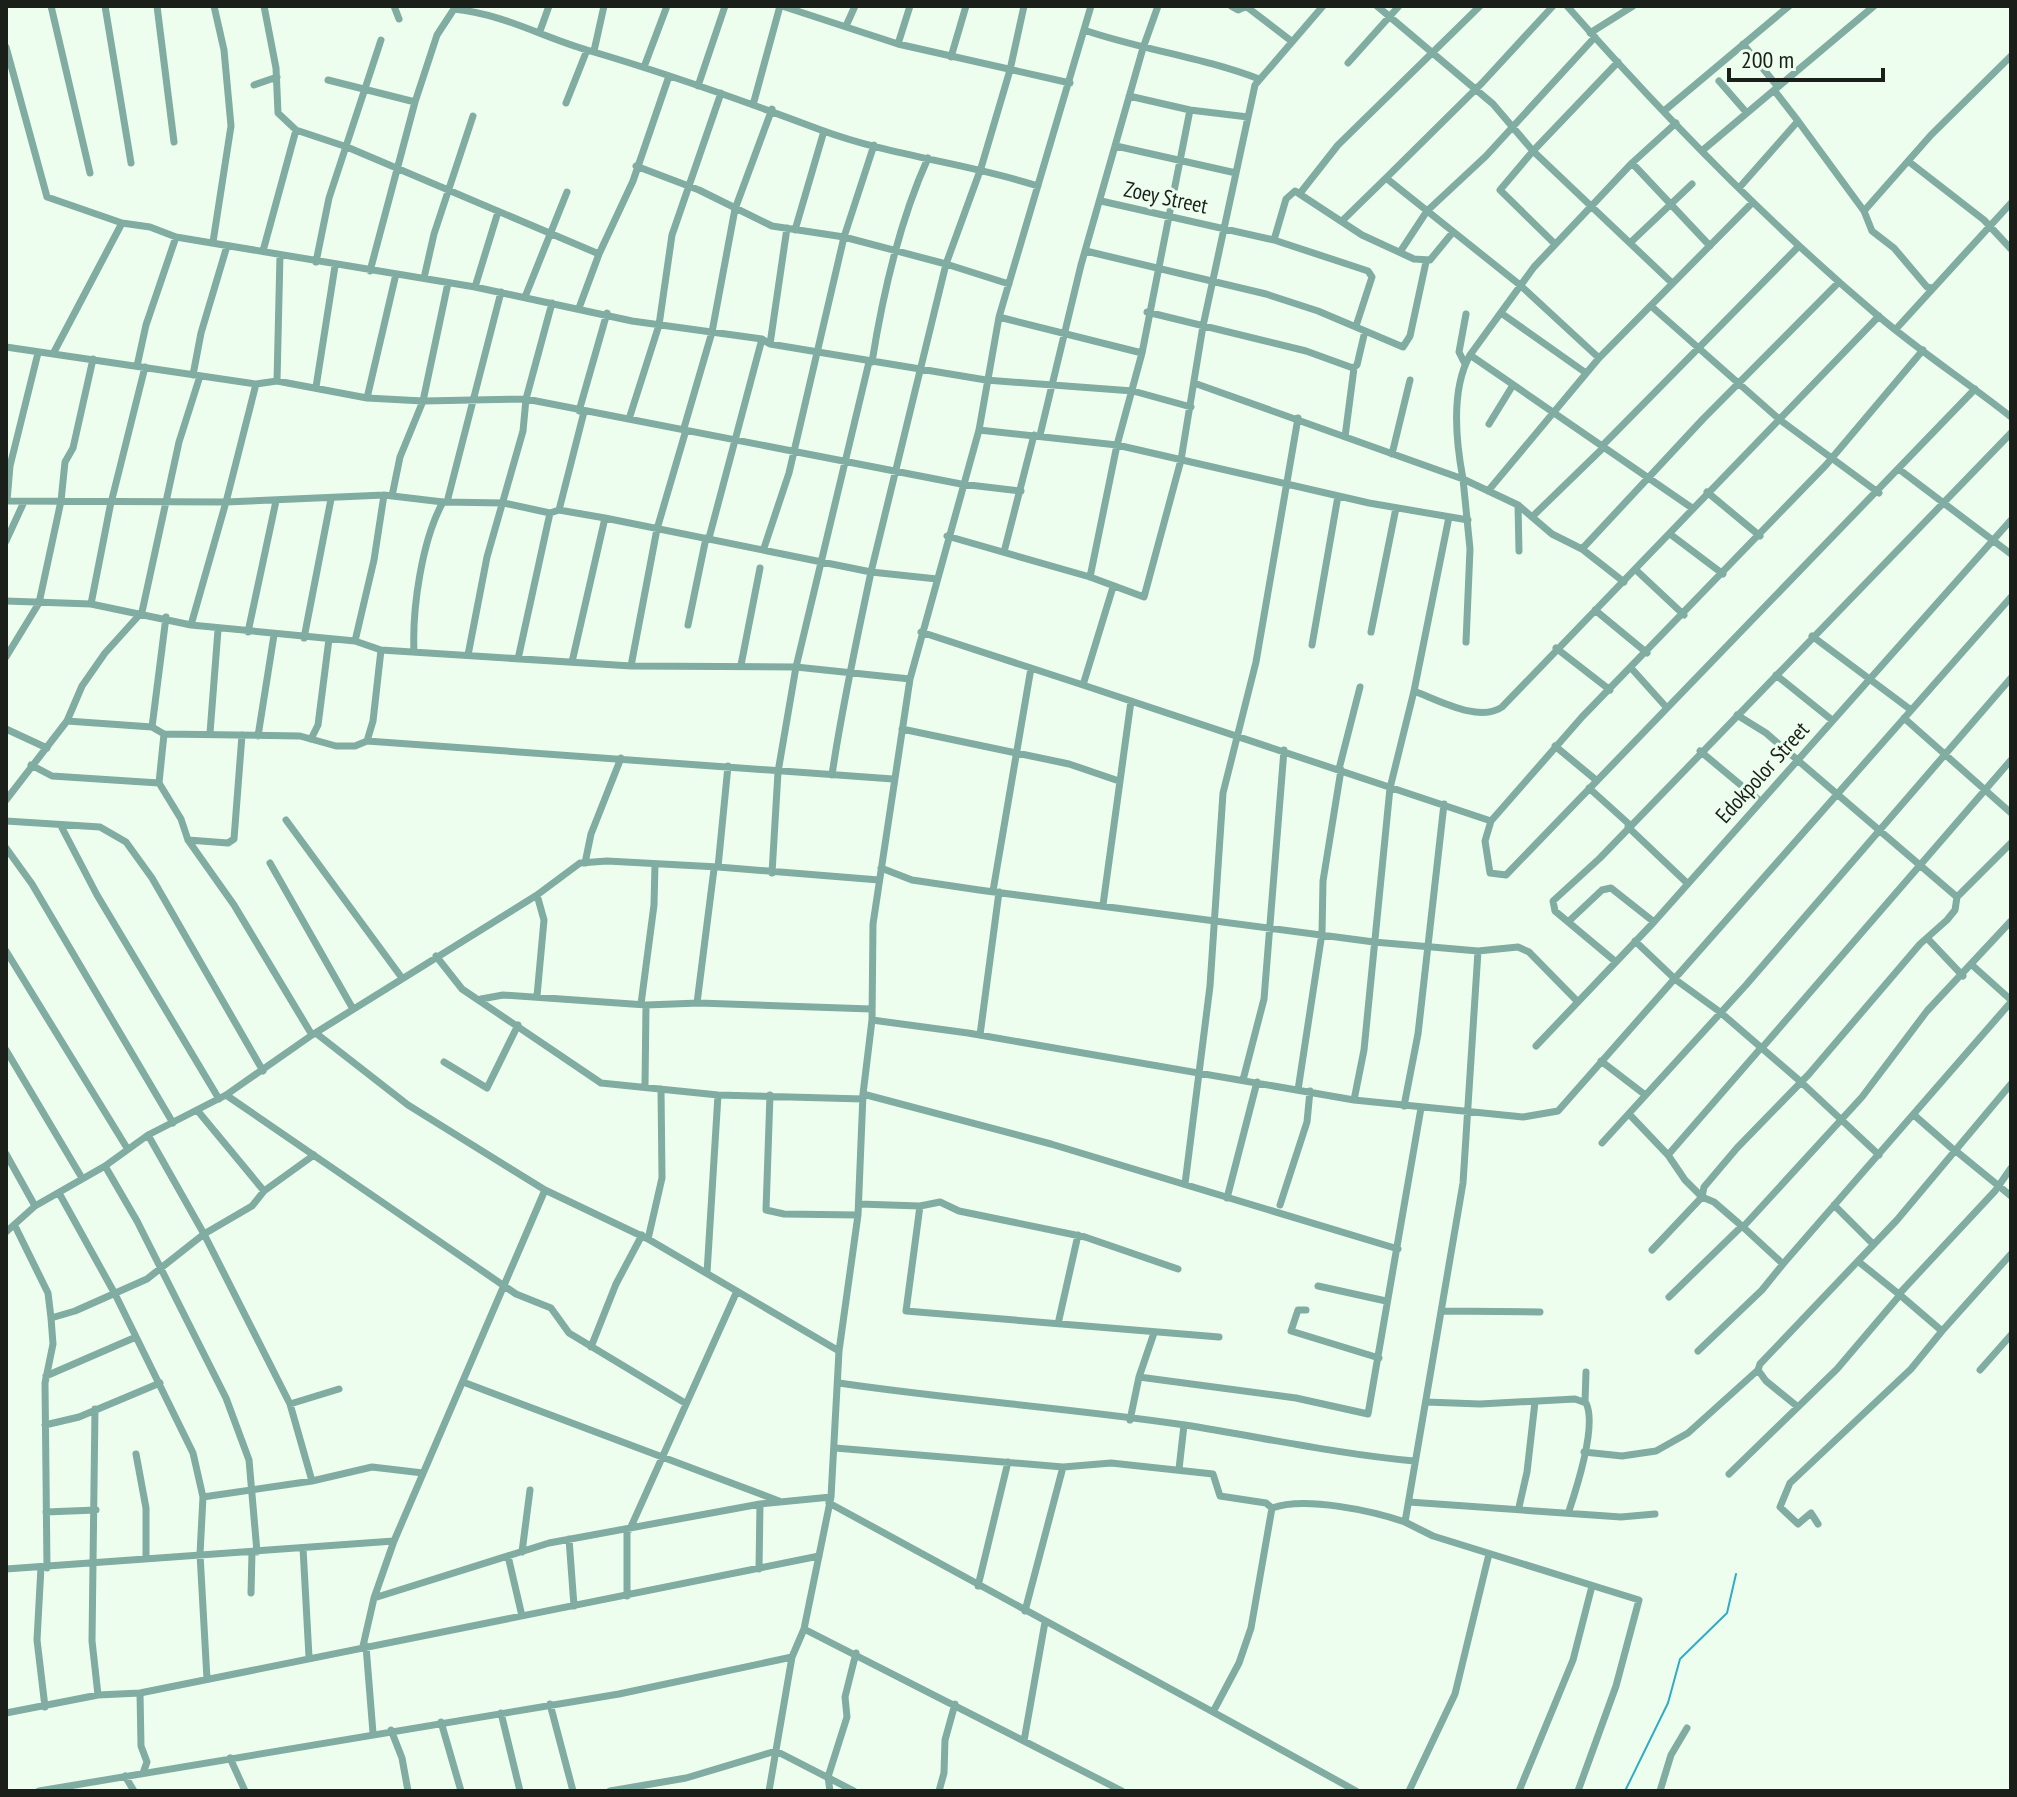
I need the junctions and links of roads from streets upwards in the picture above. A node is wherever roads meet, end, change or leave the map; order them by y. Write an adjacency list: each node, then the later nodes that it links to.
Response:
1 (51, 6): 92 (street)
2 (105, 6): 87 (street)
3 (157, 6): 78 (street)
4 (214, 6): 122 (street)
5 (264, 6): 52 (street)
6 (394, 6): 32 (street)
7 (549, 6): 35 (street)
8 (604, 6): 43 (street)
9 (667, 6): 49 (street)
10 (725, 6): 58 (street)
11 (781, 6): 30 (street); 66 (street)
12 (855, 6): 33 (street)
13 (910, 6): 39 (street)
14 (966, 6): 46 (street)
15 (1024, 6): 50 (street)
16 (1091, 6): 34 (street)
17 (1158, 6): 42 (street)
18 (1231, 6): 19 (street)
19 (1247, 6): 38 (street)
20 (1323, 6): 38 (street)
21 (1377, 6): 31 (street)
22 (1399, 6): 31 (street)
23 (1480, 6): 44 (street)
24 (1553, 6): 59 (street)
25 (1567, 6): 36 (street)
26 (1633, 6): 36 (street)
27 (1789, 6): 40 (street)
28 (1874, 6): 60 (street)
29 (454, 8): 35 (street); 64 (street)
30 (795, 8): 33 (street)
31 (1390, 17): 44 (street); 48 (street)
32 (399, 19)
33 (846, 26): 39 (street)
34 (1084, 30): 42 (street); 56 (street)
35 (540, 31): 43 (street)
36 (1593, 35): 47 (street); 75 (street)
37 (381, 40): 61 (street)
38 (1290, 40): 53 (street)
39 (898, 44): 46 (street)
40 (1743, 44): 60 (street); 69 (street)
41 (6, 47): 113 (street)
42 (1143, 48): 53 (street); 63 (street)
43 (590, 51): 49 (street); 65 (street)
44 (1433, 55): 59 (street); 101 (street)
45 (2011, 56): 85 (street)
46 (951, 57): 50 (street)
47 (1618, 62): 69 (street); 83 (street)
48 (1348, 63)
49 (644, 67): 51 (street)
50 (1010, 70): 56 (street); 91 (street)
51 (669, 76): 58 (street); 89 (street)
52 (277, 77): 57 (street); 76 (street)
53 (1259, 79): 72 (street)
54 (328, 80): 61 (street)
55 (1719, 81): 70 (street)
56 (1070, 83): 97 (street)
57 (254, 85)
58 (698, 86): 62 (street)
59 (1476, 89): 75 (street); 94 (street)
60 (1776, 89): 70 (street); 73 (street)
61 (365, 90): 64 (street); 81 (street)
62 (721, 93): 66 (street); 96 (street)
63 (1129, 96): 68 (street); 80 (street)
64 (415, 102): 90 (street)
65 (566, 103)
66 (753, 105): 67 (street)
67 (772, 109): 77 (street); 107 (street)
68 (1190, 110): 72 (street); 86 (street)
69 (1664, 111): 74 (street)
70 (1746, 112): 82 (street)
71 (473, 116): 99 (street)
72 (1248, 117): 93 (street)
73 (1798, 121): 98 (street); 109 (street)
74 (1676, 123): 82 (street); 88 (street)
75 (1511, 128): 83 (street); 108 (street)
76 (296, 130): 81 (street); 129 (street)
77 (824, 131): 79 (street); 116 (street)
78 (174, 142)
79 (874, 145): 84 (street); 120 (street)
80 (1116, 146): 86 (street); 102 (street)
81 (347, 147): 90 (street); 135 (street)
82 (1703, 150): 98 (street)
83 (1533, 151): 105 (street); 124 (street)
84 (928, 158): 91 (street); 130 (street)
85 (1908, 161): 109 (street); 115 (street)
86 (1179, 162): 93 (street); 111 (street)
87 (131, 163)
88 (1632, 163): 105 (street); 106 (street)
89 (636, 166): 96 (street); 133 (street)
90 (397, 168): 99 (street); 140 (street)
91 (981, 168): 97 (street); 137 (street)
92 (90, 173)
93 (1236, 173): 114 (street)
94 (1386, 178): 108 (street); 112 (street)
95 (1692, 184): 106 (street)
96 (686, 186): 107 (street); 162 (street)
97 (1038, 186): 147 (street)
98 (1739, 188): 103 (street)
99 (448, 192): 110 (street); 142 (street)
100 (567, 192): 118 (street)
101 (1301, 192): 112 (street); 121 (street)
102 (1101, 201): 111 (street, Zoey Street); 131 (street)
103 (1753, 202): 126 (street); 127 (street)
104 (2011, 203): 115 (street)
105 (1591, 205): 123 (street); 124 (street)
106 (1671, 206): 123 (street); 126 (street)
107 (735, 209): 116 (street); 168 (street)
108 (1427, 211): 117 (street); 132 (street)
109 (1864, 211): 150 (street)
110 (498, 212): 118 (street); 149 (street)
111 (1167, 215): 114 (street, Zoey Street); 139 (street)
112 (1342, 221): 132 (street)
113 (122, 223): 119 (street); 174 (street)
114 (1224, 227): 121 (street, Zoey Street); 143 (street)
115 (1989, 227): 128 (street); 150 (street)
116 (791, 229): 120 (street); 170 (street)
117 (1453, 232): 136 (street); 148 (street)
118 (549, 234): 133 (street); 152 (street)
119 (176, 237): 122 (street); 183 (street)
120 (844, 237): 130 (street); 175 (street)
121 (1274, 240): 164 (street, Zoey Street)
122 (213, 242): 125 (street)
123 (1630, 243): 146 (street)
124 (1555, 244): 148 (street)
125 (227, 246): 129 (street); 187 (street)
126 (1710, 246): 146 (street)
127 (1799, 246): 144 (street); 172 (street)
128 (2011, 249)
129 (263, 251): 134 (street)
130 (897, 251): 137 (street); 181 (street)
131 (1086, 251): 139 (street); 166 (street)
132 (1400, 252): 136 (street)
133 (599, 254): 155 (street)
134 (280, 255): 135 (street); 190 (street)
135 (316, 262): 138 (street)
136 (1426, 262): 167 (street)
137 (946, 264): 147 (street); 185 (street)
138 (335, 266): 140 (street); 196 (street)
139 (1159, 268): 143 (street); 156 (street)
140 (370, 271): 141 (street)
141 (396, 274): 142 (street); 199 (street)
142 (424, 278): 145 (street)
143 (1215, 280): 163 (street); 164 (street)
144 (1839, 282): 160 (street); 192 (street)
145 (448, 283): 149 (street); 202 (street)
146 (1672, 283): 154 (street)
147 (1009, 284): 161 (street)
148 (1520, 285): 158 (street); 179 (street)
149 (475, 287): 151 (street)
150 (1932, 288): 165 (street)
151 (501, 292): 152 (street); 201 (street)
152 (525, 297): 153 (street)
153 (552, 303): 155 (street); 200 (street)
154 (1651, 306): 172 (street); 179 (street)
155 (579, 308): 157 (street)
156 (1147, 312): 163 (street); 177 (street)
157 (607, 313): 162 (street); 205 (street)
158 (1501, 313): 178 (street); 186 (street)
159 (1466, 314): 182 (street)
160 (1879, 316): 165 (street); 209 (street)
161 (999, 317): 166 (street); 188 (street)
162 (659, 325): 168 (street); 208 (street)
163 (1203, 326): 184 (street); 193 (street)
164 (1356, 326): 167 (street)
165 (1896, 329): 173 (street)
166 (1064, 331): 177 (street); 191 (street)
167 (1365, 331): 184 (street)
168 (712, 332): 169 (street); 211 (street)
169 (762, 339): 170 (street); 216 (street)
170 (770, 344): 175 (street)
171 (6, 347): 176 (street)
172 (1701, 347): 192 (street); 218 (street)
173 (1923, 350): 197 (street); 222 (street)
174 (54, 352): 176 (street); 180 (street)
175 (817, 352): 181 (street); 219 (street)
176 (38, 353): 238 (street)
177 (1142, 353): 198 (street)
178 (1470, 355): 182 (street); 195 (street)
179 (1599, 358): 186 (street)
180 (93, 359): 183 (street); 239 (street)
181 (871, 362): 185 (street); 223 (street)
182 (1465, 364): 227 (street)
183 (141, 366): 187 (street); 240 (street)
184 (1354, 368): 215 (street)
185 (921, 371): 188 (street); 224 (street)
186 (1586, 373): 204 (street)
187 (196, 376): 194 (street); 236 (street)
188 (986, 380): 191 (street); 212 (street)
189 (1410, 380): 220 (street)
190 (277, 381): 194 (street); 196 (street)
191 (1052, 382): 198 (street); 214 (street)
192 (1739, 382): 209 (street); 226 (street)
193 (1194, 383): 203 (street); 207 (street)
194 (256, 384): 242 (street)
195 (1513, 385): 204 (street); 210 (street)
196 (316, 387): 199 (street)
197 (1975, 389): 206 (street); 225 (street)
198 (1133, 391): 203 (street); 217 (street)
199 (367, 398): 202 (street)
200 (526, 399): 201 (street); 205 (street); 244 (street)
201 (474, 400): 202 (street); 243 (street)
202 (423, 401): 234 (street)
203 (1191, 407): 221 (street)
204 (1552, 411): 218 (street); 231 (street)
205 (582, 412): 208 (street); 250 (street)
206 (2011, 417)
207 (1298, 418): 215 (street); 229 (street)
208 (629, 419): 211 (street)
209 (1780, 420): 222 (street); 232 (street)
210 (1489, 424)
211 (685, 429): 216 (street); 256 (street)
212 (979, 430): 214 (street); 228 (street)
213 (2011, 433): 246 (street)
214 (1037, 435): 217 (street); 230 (street)
215 (1345, 437): 220 (street)
216 (737, 439): 219 (street); 260 (street)
217 (1117, 445): 221 (street); 273 (street)
218 (1603, 447): 226 (street); 251 (street)
219 (792, 452): 223 (street); 263 (street)
220 (1392, 454): 227 (street)
221 (1181, 460): 229 (street); 276 (street)
222 (1830, 460): 233 (street); 259 (street)
223 (845, 461): 224 (street); 268 (street)
224 (897, 470): 228 (street); 271 (street)
225 (1900, 470): 233 (street); 246 (street)
226 (1649, 476): 249 (street); 264 (street)
227 (1463, 479): 231 (street); 254 (street)
228 (961, 484): 230 (street); 258 (street)
229 (1287, 485): 235 (street); 334 (street)
230 (1021, 491): 266 (street)
231 (1488, 491): 247 (street)
232 (1707, 492): 249 (street); 259 (street)
233 (1879, 493): 321 (street)
234 (388, 495): 237 (street); 243 (street); 295 (street)
235 (1338, 496): 248 (street); 297 (street)
236 (169, 499): 240 (street); 242 (street); 282 (street)
237 (331, 499): 241 (street); 293 (street)
238 (6, 501): 245 (street)
239 (61, 501): 240 (street); 245 (street); 279 (street)
240 (112, 501): 280 (street)
241 (276, 501): 242 (street); 288 (street)
242 (226, 502): 285 (street)
243 (445, 502): 244 (street); 300 (street)
244 (504, 503): 250 (street); 302 (street)
245 (23, 504): 261 (street)
246 (1943, 504): 262 (street); 292 (street)
247 (1518, 505): 251 (street); 265 (street)
248 (1396, 508): 252 (street); 290 (street)
249 (1692, 508): 257 (street)
250 (555, 512): 253 (street); 304 (street)
251 (1534, 515): 264 (street)
252 (1449, 517): 254 (street); 319 (street)
253 (605, 518): 256 (street); 305 (street)
254 (1468, 520): 296 (street)
255 (2011, 520): 262 (street, Edokpolor Street)
256 (657, 529): 260 (street); 307 (street)
257 (1670, 534): 270 (street); 272 (street)
258 (947, 536): 266 (street); 274 (street)
259 (1760, 536): 272 (street)
260 (708, 538): 263 (street); 286 (street)
261 (6, 541)
262 (1994, 542): 267 (street); 313 (street, Edokpolor Street)
263 (764, 548): 268 (street)
264 (1582, 549): 275 (street)
265 (1519, 551)
266 (1004, 552): 273 (street)
267 (2011, 554)
268 (821, 560): 271 (street); 308 (street)
269 (760, 568): 306 (street)
270 (1636, 570): 275 (street); 283 (street)
271 (871, 572): 274 (street); 311 (street)
272 (1723, 574): 283 (street)
273 (1090, 577): 276 (street)
274 (937, 579): 289 (street)
275 (1624, 582): 281 (street)
276 (1113, 587): 316 (street)
277 (2011, 597): 322 (street)
278 (6, 601): 279 (street)
279 (39, 603): 280 (street); 303 (street)
280 (91, 604): 282 (street)
281 (1595, 610): 298 (street); 301 (street)
282 (142, 612): 284 (street); 326 (street)
283 (1684, 615): 301 (street)
284 (166, 617): 285 (street); 327 (street)
285 (191, 625): 287 (street)
286 (688, 625)
287 (218, 630): 288 (street); 330 (street)
288 (248, 632): 291 (street)
289 (921, 632): 309 (street); 315 (street)
290 (1371, 632)
291 (274, 635): 293 (street); 333 (street)
292 (1812, 636): 312 (street); 313 (street)
293 (304, 638): 294 (street)
294 (329, 639): 295 (street); 335 (street)
295 (355, 641): 299 (street)
296 (1466, 642)
297 (1312, 645)
298 (1556, 648): 318 (street); 319 (street)
299 (381, 650): 300 (street); 336 (street)
300 (414, 652): 302 (street)
301 (1647, 653): 310 (street)
302 (468, 655): 304 (street)
303 (6, 657)
304 (518, 659): 305 (street)
305 (572, 662): 307 (street)
306 (741, 665): 307 (street); 308 (street)
307 (631, 666)
308 (796, 667): 311 (street); 349 (street)
309 (1031, 668): 316 (street); 341 (street)
310 (1632, 669): 318 (street); 321 (street)
311 (850, 674): 315 (street); 350 (street)
312 (1776, 675): 323 (street); 325 (street)
313 (1869, 678): 322 (street); 325 (street, Edokpolor Street)
314 (2011, 678): 342 (street)
315 (910, 679): 329 (street)
316 (1083, 685): 320 (street)
317 (1360, 687): 348 (street)
318 (1610, 690): 337 (street)
319 (1414, 691): 355 (street)
320 (1131, 701): 334 (street); 353 (street)
321 (1667, 708): 352 (street)
322 (1911, 710): 324 (street)
323 (1737, 715): 340 (street); 344 (street)
324 (1904, 718): 342 (street); 358 (street)
325 (1832, 720): 344 (street, Edokpolor Street)
326 (67, 721): 327 (street); 338 (street)
327 (152, 727): 331 (street)
328 (6, 729): 338 (street)
329 (902, 729): 341 (street); 351 (street)
330 (210, 733): 331 (street); 332 (street)
331 (164, 734): 354 (street)
332 (242, 735): 333 (street); 369 (street)
333 (258, 736): 335 (street)
334 (1238, 736): 339 (street); 385 (street)
335 (311, 739): 336 (street)
336 (367, 741): 343 (street)
337 (1555, 746): 352 (street); 365 (street)
338 (47, 748): 346 (street)
339 (1284, 750): 348 (street); 389 (street)
340 (1700, 751): 360 (street); 367 (street)
341 (1015, 752): 353 (street); 381 (street)
342 (1946, 753): 357 (street); 368 (street)
343 (621, 758): 347 (street); 373 (street)
344 (1797, 760): 358 (street); 360 (street, Edokpolor Street)
345 (2011, 760): 357 (street)
346 (31, 765): 354 (street); 359 (street)
347 (728, 766): 349 (street); 376 (street)
348 (1340, 770): 355 (street); 390 (street)
349 (778, 772): 350 (street); 378 (street)
350 (832, 775): 351 (street)
351 (893, 779): 377 (street)
352 (1596, 780): 356 (street)
353 (1119, 781): 384 (street)
354 (159, 783): 369 (street)
355 (1390, 788): 361 (street); 393 (street)
356 (1589, 788): 365 (street); 367 (street)
357 (1986, 790): 362 (street); 375 (street)
358 (1836, 792): 368 (street); 402 (street)
359 (6, 800)
360 (1760, 801): 380 (street, Edokpolor Street)
361 (1444, 804): 365 (street); 394 (street)
362 (2011, 813)
363 (286, 820): 401 (street)
364 (6, 821): 366 (street)
365 (1491, 821)
366 (61, 826): 421 (street); 435 (street)
367 (1629, 826): 380 (street); 387 (street)
368 (1878, 829): 375 (street); 411 (street)
369 (188, 840): 414 (street)
370 (2011, 843): 383 (street)
371 (6, 848): 444 (street)
372 (270, 863): 409 (street)
373 (585, 863): 374 (street); 382 (street)
374 (655, 864): 376 (street); 408 (street)
375 (1919, 866): 383 (street); 417 (street)
376 (716, 868): 378 (street); 407 (street)
377 (881, 868): 379 (street); 381 (street)
378 (772, 873): 379 (street)
379 (879, 880): 410 (street)
380 (1687, 883): 388 (street, Edokpolor Street)
381 (996, 892): 384 (street); 415 (street)
382 (537, 895): 397 (street); 403 (street)
383 (1957, 897): 391 (street)
384 (1103, 905): 385 (street)
385 (1215, 918): 389 (street); 422 (street)
386 (2011, 921): 399 (street)
387 (1568, 922): 388 (street); 398 (street)
388 (1654, 922): 392 (street, Edokpolor Street)
389 (1268, 926): 390 (street); 423 (street)
390 (1322, 933): 393 (street); 429 (street)
391 (1927, 938): 400 (street); 425 (street)
392 (1635, 941): 398 (street, Edokpolor Street); 402 (street)
393 (1374, 942): 394 (street); 436 (street)
394 (1427, 945): 396 (street); 437 (street)
395 (6, 951): 447 (street)
396 (1478, 951): 406 (street); 440 (street)
397 (436, 956): 401 (street); 404 (street)
398 (1616, 962): 406 (street, Edokpolor Street)
399 (1972, 965): 400 (street); 405 (street)
400 (1963, 976): 443 (street)
401 (402, 978): 409 (street)
402 (1676, 980): 411 (street); 419 (street)
403 (537, 996): 404 (street); 408 (street)
404 (481, 999): 413 (street)
405 (2011, 1001): 442 (street)
406 (1578, 1002): 416 (street, Edokpolor Street)
407 (697, 1003): 408 (street); 410 (street)
408 (644, 1004): 427 (street)
409 (353, 1009): 414 (street)
410 (871, 1009): 412 (street)
411 (1720, 1012): 417 (street); 431 (street)
412 (872, 1020): 415 (street); 434 (street)
413 (518, 1025): 420 (street); 427 (street)
414 (314, 1034): 421 (street); 458 (street)
415 (980, 1035): 422 (street)
416 (1536, 1046)
417 (1760, 1049): 425 (street); 451 (street)
418 (6, 1050): 455 (street)
419 (1601, 1061): 431 (street); 440 (street)
420 (444, 1062)
421 (263, 1071): 435 (street)
422 (1200, 1074): 423 (street); 456 (street)
423 (1243, 1080): 424 (street)
424 (1257, 1082): 429 (street); 463 (street)
425 (1801, 1082): 443 (street); 462 (street)
426 (2011, 1084): 448 (street)
427 (645, 1087): 428 (street)
428 (661, 1089): 432 (street); 475 (street)
429 (1298, 1090): 430 (street)
430 (1310, 1091): 436 (street); 465 (street)
431 (1644, 1094): 441 (street)
432 (718, 1095): 433 (street); 484 (street)
433 (770, 1095): 434 (street); 469 (street)
434 (863, 1096): 456 (street); 464 (street)
435 (223, 1097): 439 (street); 450 (street)
436 (1354, 1100): 437 (street)
437 (1404, 1106): 438 (street)
438 (1421, 1108): 440 (street); 477 (street)
439 (197, 1110): 444 (street); 459 (street)
440 (1469, 1110): 493 (street)
441 (1629, 1114): 446 (street); 451 (street)
442 (1914, 1115): 448 (street); 452 (street)
443 (1840, 1119): 452 (street); 471 (street)
444 (173, 1123): 445 (street)
445 (148, 1135): 447 (street); 473 (street)
446 (1602, 1143)
447 (127, 1148): 453 (street)
448 (1955, 1151): 457 (street); 476 (street)
449 (6, 1154): 467 (street)
450 (314, 1155): 459 (street); 485 (street)
451 (1668, 1155): 462 (street)
452 (1879, 1155): 466 (street)
453 (105, 1166): 455 (street); 482 (street)
454 (2011, 1168): 457 (street)
455 (82, 1178): 460 (street)
456 (1185, 1184): 463 (street)
457 (1998, 1186): 461 (street); 489 (street)
458 (545, 1190): 475 (street); 485 (street)
459 (264, 1191): 473 (street)
460 (59, 1193): 467 (street); 488 (street)
461 (2011, 1196)
462 (1702, 1197): 471 (street); 478 (street)
463 (1227, 1198): 477 (street)
464 (859, 1204): 468 (street); 469 (street)
465 (1280, 1205)
466 (1834, 1205): 476 (street); 481 (street)
467 (35, 1206): 470 (street)
468 (920, 1206): 474 (street); 496 (street)
469 (858, 1215): 503 (street)
470 (15, 1226): 472 (street); 495 (street)
471 (1742, 1227): 481 (street); 490 (street)
472 (6, 1232)
473 (204, 1234): 482 (street); 519 (street)
474 (1078, 1235): 483 (street); 496 (street)
475 (645, 1237): 484 (street); 502 (street)
476 (1873, 1244): 480 (street)
477 (1398, 1249): 491 (street)
478 (1652, 1250)
479 (2011, 1254): 497 (street)
480 (1859, 1262): 489 (street); 506 (street)
481 (1783, 1264): 504 (street)
482 (161, 1269): 488 (street); 537 (street)
483 (1178, 1269)
484 (707, 1273): 487 (street)
485 (505, 1285): 502 (street); 511 (street)
486 (1318, 1286): 491 (street)
487 (737, 1291): 503 (street); 518 (street)
488 (115, 1294): 495 (street); 500 (street)
489 (1900, 1295): 497 (street); 520 (street)
490 (1669, 1297)
491 (1386, 1301): 505 (street)
492 (1306, 1310): 505 (street)
493 (1443, 1311): 494 (street); 515 (street)
494 (1540, 1312)
495 (51, 1318): 509 (street)
496 (1058, 1324): 498 (street)
497 (1942, 1331): 550 (street)
498 (1154, 1333): 501 (street); 510 (street)
499 (2011, 1335): 507 (street)
500 (136, 1337): 509 (street); 512 (street)
501 (1219, 1337)
502 (591, 1347): 518 (street)
503 (839, 1351): 513 (street)
504 (1698, 1351)
505 (1379, 1358): 510 (street)
506 (1758, 1370): 520 (street); 526 (street)
507 (1980, 1370)
508 (1586, 1372): 517 (street)
509 (46, 1376): 523 (street)
510 (1139, 1377): 522 (street)
511 (463, 1382): 528 (street); 533 (street)
512 (160, 1383): 521 (street); 538 (street)
513 (839, 1383): 522 (street); 525 (street)
514 (339, 1389): 519 (street)
515 (1426, 1402): 516 (street); 529 (street)
516 (1535, 1402): 517 (street); 543 (street)
517 (1585, 1402): 526 (street)
518 (685, 1403): 528 (street)
519 (290, 1404): 535 (street)
520 (1798, 1407): 534 (street)
521 (95, 1409): 523 (street); 545 (street)
522 (1130, 1420): 524 (street)
523 (45, 1425): 547 (street)
524 (1184, 1425): 529 (street); 532 (street)
525 (835, 1448): 530 (street); 539 (street)
526 (1584, 1452): 546 (street)
527 (136, 1454): 561 (street)
528 (663, 1456): 540 (street); 551 (street)
529 (1414, 1461): 541 (street)
530 (1008, 1462): 531 (street); 566 (street)
531 (1063, 1467): 532 (street); 572 (street)
532 (1179, 1469): 544 (street)
533 (423, 1473): 535 (street); 553 (street)
534 (1729, 1474)
535 (312, 1481): 537 (street)
536 (530, 1490): 556 (street)
537 (253, 1491): 538 (street); 555 (street)
538 (203, 1497): 557 (street)
539 (830, 1500): 540 (street); 560 (street); 566 (street)
540 (780, 1502): 542 (street)
541 (1409, 1502): 543 (street); 549 (street)
542 (760, 1504): 551 (street); 565 (street)
543 (1519, 1507): 546 (street)
544 (1272, 1508): 549 (street); 586 (street)
545 (96, 1510): 547 (street); 562 (street)
546 (1569, 1511): 548 (street)
547 (46, 1512): 563 (street)
548 (1655, 1514)
549 (1405, 1522): 558 (street)
550 (1818, 1524)
551 (628, 1529): 552 (street); 569 (street)
552 (569, 1539): 556 (street); 571 (street)
553 (394, 1541): 554 (street); 570 (street)
554 (303, 1548): 555 (street); 578 (street)
555 (254, 1552): 557 (street); 568 (street)
556 (522, 1552): 559 (street)
557 (200, 1554): 561 (street); 580 (street)
558 (1489, 1554): 567 (street); 614 (street)
559 (508, 1556): 570 (street); 573 (street)
560 (819, 1556): 565 (street); 575 (street)
561 (146, 1559): 562 (street)
562 (95, 1563): 563 (street); 582 (street)
563 (44, 1567): 564 (street); 585 (street)
564 (6, 1569)
565 (759, 1569): 569 (street)
566 (978, 1586): 572 (street)
567 (1592, 1586): 615 (street); 616 (street)
568 (251, 1593)
569 (627, 1596): 571 (street)
570 (374, 1598): 576 (street)
571 (574, 1606): 573 (street)
572 (1025, 1611): 574 (street)
573 (522, 1616): 576 (street)
574 (1045, 1622): 586 (street); 593 (street)
575 (804, 1629): 577 (street); 579 (street)
576 (365, 1646): 578 (street); 592 (street)
577 (856, 1653): 584 (street); 598 (street)
578 (309, 1657): 580 (street)
579 (792, 1657): 583 (street); 594 (street)
580 (207, 1679): 581 (street)
581 (140, 1693): 582 (street); 596 (street)
582 (98, 1695): 585 (street)
583 (550, 1704): 588 (street); 606 (street)
584 (955, 1704): 593 (street); 611 (street)
585 (45, 1707): 587 (street)
586 (1213, 1712): 613 (street)
587 (6, 1713)
588 (501, 1713): 589 (street); 605 (street)
589 (441, 1722): 591 (street); 604 (street)
590 (1687, 1728): 617 (street)
591 (391, 1730): 592 (street); 603 (street)
592 (373, 1733): 595 (street)
593 (1024, 1741): 612 (street)
594 (776, 1751): 598 (street); 599 (street); 608 (street)
595 (230, 1758): 596 (street); 602 (street)
596 (143, 1773): 597 (street)
597 (125, 1776): 600 (street); 601 (street)
598 (828, 1777): 609 (street); 610 (street)
599 (626, 1790): 607 (street)
600 (39, 1791)
601 (134, 1791)
602 (245, 1791)
603 (408, 1791)
604 (461, 1791)
605 (520, 1791)
606 (573, 1791)
607 (610, 1791)
608 (769, 1791)
609 (830, 1791)
610 (854, 1791)
611 (939, 1791)
612 (1122, 1791)
613 (1356, 1791)
614 (1409, 1791)
615 (1519, 1791)
616 (1578, 1791)
617 (1660, 1791)

